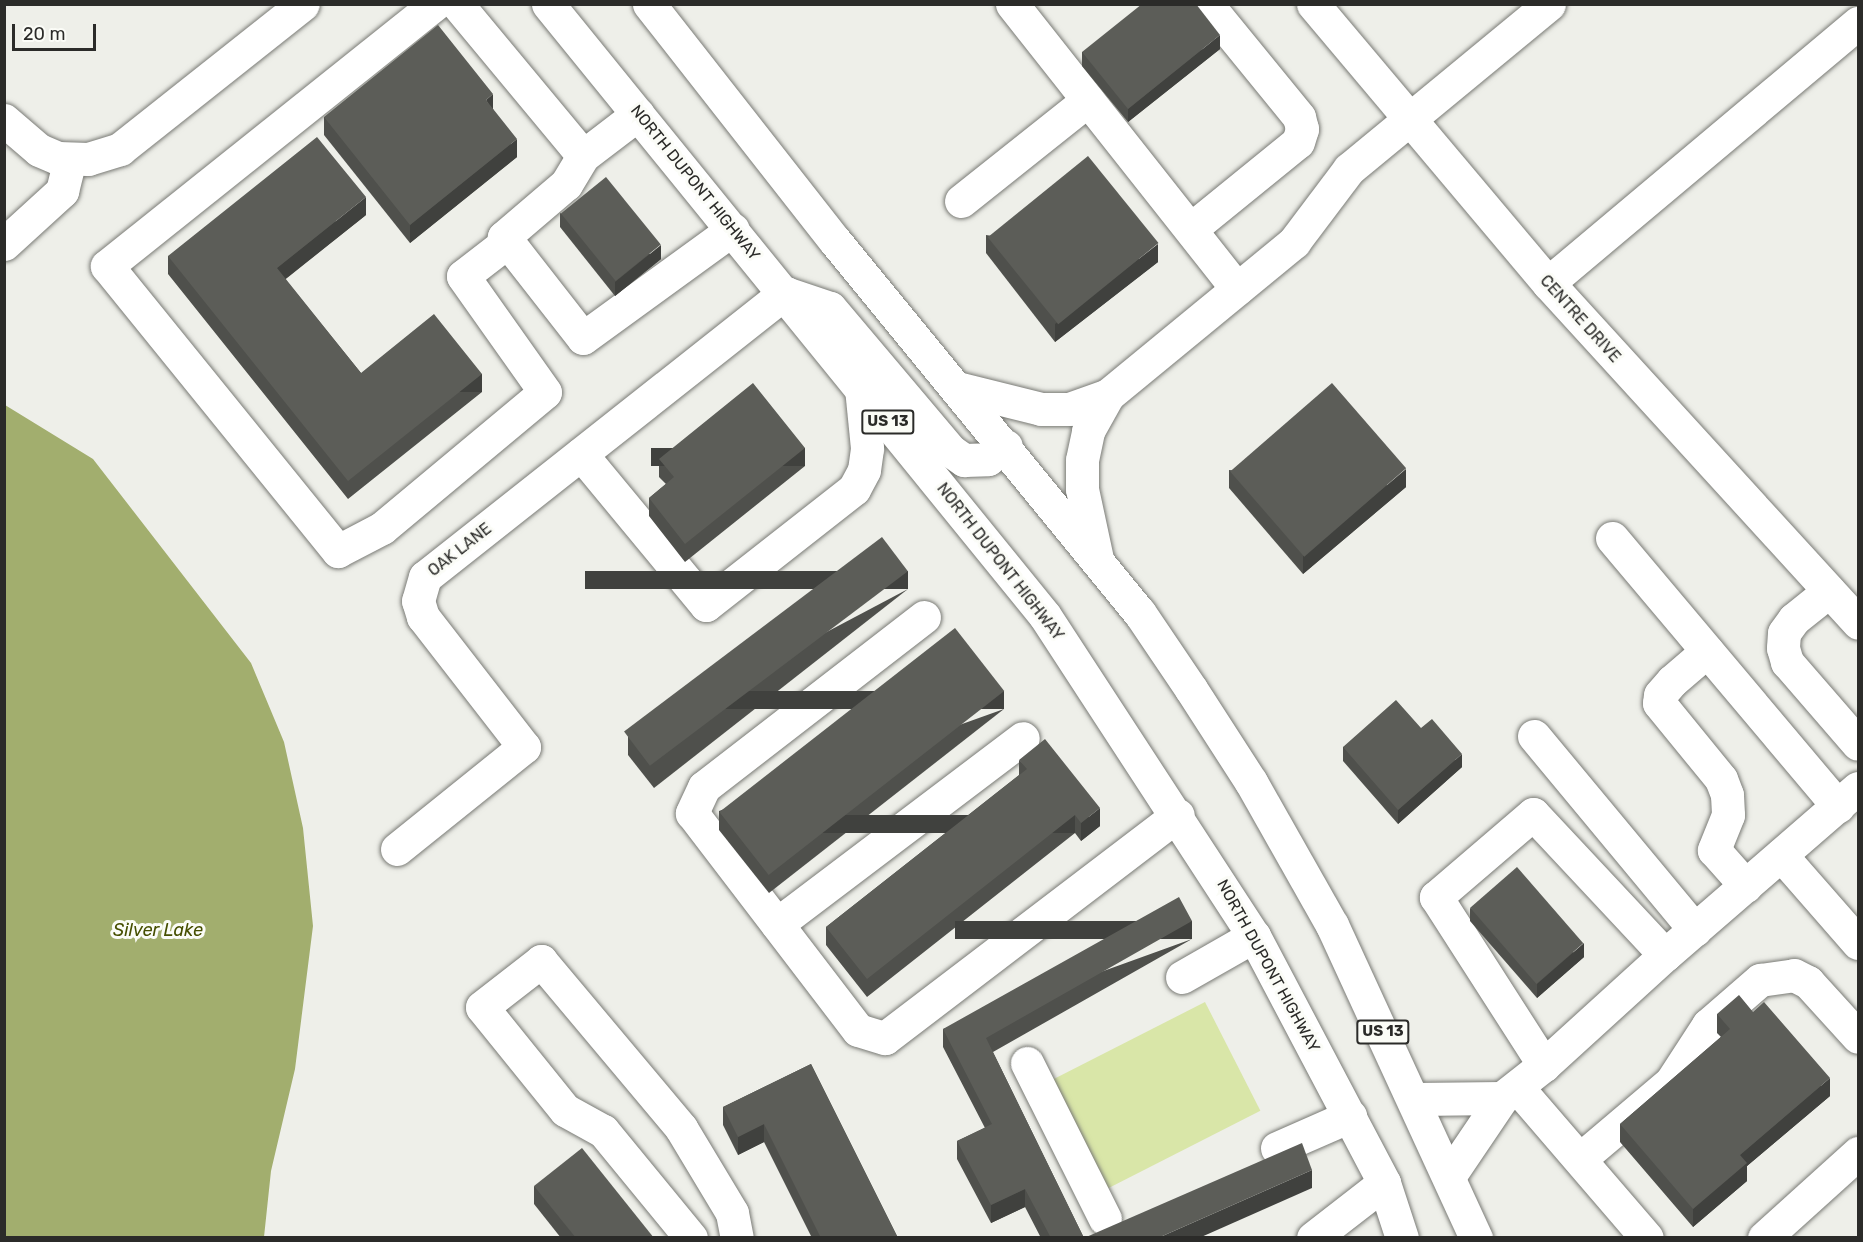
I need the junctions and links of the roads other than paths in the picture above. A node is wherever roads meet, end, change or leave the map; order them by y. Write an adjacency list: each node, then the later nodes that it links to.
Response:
1 (303, 4): 16 (main road)
2 (435, 4): 20 (main road)
3 (457, 4): 15 (main road)
4 (548, 4): 12 (main road, NORTH DUPONT HIGHWAY / US 13)
5 (649, 4): 25 (main road, US 13)
6 (1012, 4): 11 (main road)
7 (1207, 4): 18 (main road)
8 (1313, 4): 14 (main road, CENTRE DRIVE)
9 (1549, 4): 14 (main road)
10 (1858, 23): 22 (main road)
11 (1088, 99): 17 (main road); 18 (main road)
12 (638, 114): 15 (main road); 19 (main road, NORTH DUPONT HIGHWAY / US 13)
13 (4, 120): 16 (main road)
14 (1407, 121): 22 (main road, CENTRE DRIVE); 23 (main road)
15 (583, 156): 20 (main road)
16 (70, 160): 21 (main road)
17 (962, 201)
18 (1192, 228): 23 (main road)
19 (733, 229): 20 (main road); 24 (main road, NORTH DUPONT HIGHWAY / US 13)
20 (507, 242)
21 (4, 243)
22 (1548, 283): 32 (main road, CENTRE DRIVE)
23 (1237, 289): 27 (main road)
24 (785, 293): 26 (main road, NORTH DUPONT HIGHWAY / US 13); 28 (main road); 29 (main road, OAK LANE)
25 (957, 387): 27 (main road); 28 (main road, US 13)
26 (861, 388): 29 (main road); 40 (main road, NORTH DUPONT HIGHWAY / US 13)
27 (1108, 395): 31 (main road)
28 (1006, 446): 31 (main road, US 13)
29 (581, 454): 41 (main road, OAK LANE)
30 (1612, 538): 35 (main road)
31 (1097, 559): 54 (main road, US 13)
32 (1829, 591): 34 (main road, CENTRE DRIVE); 38 (main road)
33 (924, 617): 44 (main road)
34 (1858, 623)
35 (1707, 651): 39 (main road); 43 (main road)
36 (1534, 736): 45 (main road)
37 (1023, 738): 44 (main road)
38 (1858, 744)
39 (1848, 797): 42 (main road)
40 (1178, 815): 44 (main road); 46 (main road, NORTH DUPONT HIGHWAY / US 13)
41 (397, 849)
42 (1782, 855): 43 (main road); 47 (main road)
43 (1746, 885): 45 (main road)
44 (777, 924)
45 (1695, 930): 48 (main road)
46 (1254, 936): 49 (main road); 55 (main road, NORTH DUPONT HIGHWAY / US 13)
47 (1858, 943)
48 (1665, 955): 52 (main road); 52 (main road)
49 (1182, 977)
50 (1858, 1037): 58 (main road)
51 (1027, 1063): 61 (main road)
52 (1544, 1065): 53 (main road)
53 (1510, 1093): 54 (main road); 58 (main road); 59 (main road)
54 (1414, 1099): 59 (main road, US 13)
55 (1350, 1116): 56 (main road); 60 (main road, NORTH DUPONT HIGHWAY / US 13)
56 (1277, 1148)
57 (1858, 1153): 68 (main road)
58 (1580, 1159): 67 (main road)
59 (1450, 1175): 66 (main road, US 13)
60 (1384, 1183): 64 (main road); 65 (main road, NORTH DUPONT HIGHWAY / US 13)
61 (1105, 1219)
62 (691, 1238): 63 (main road)
63 (736, 1238)
64 (1313, 1238)
65 (1402, 1238)
66 (1476, 1238)
67 (1647, 1238)
68 (1764, 1238)

